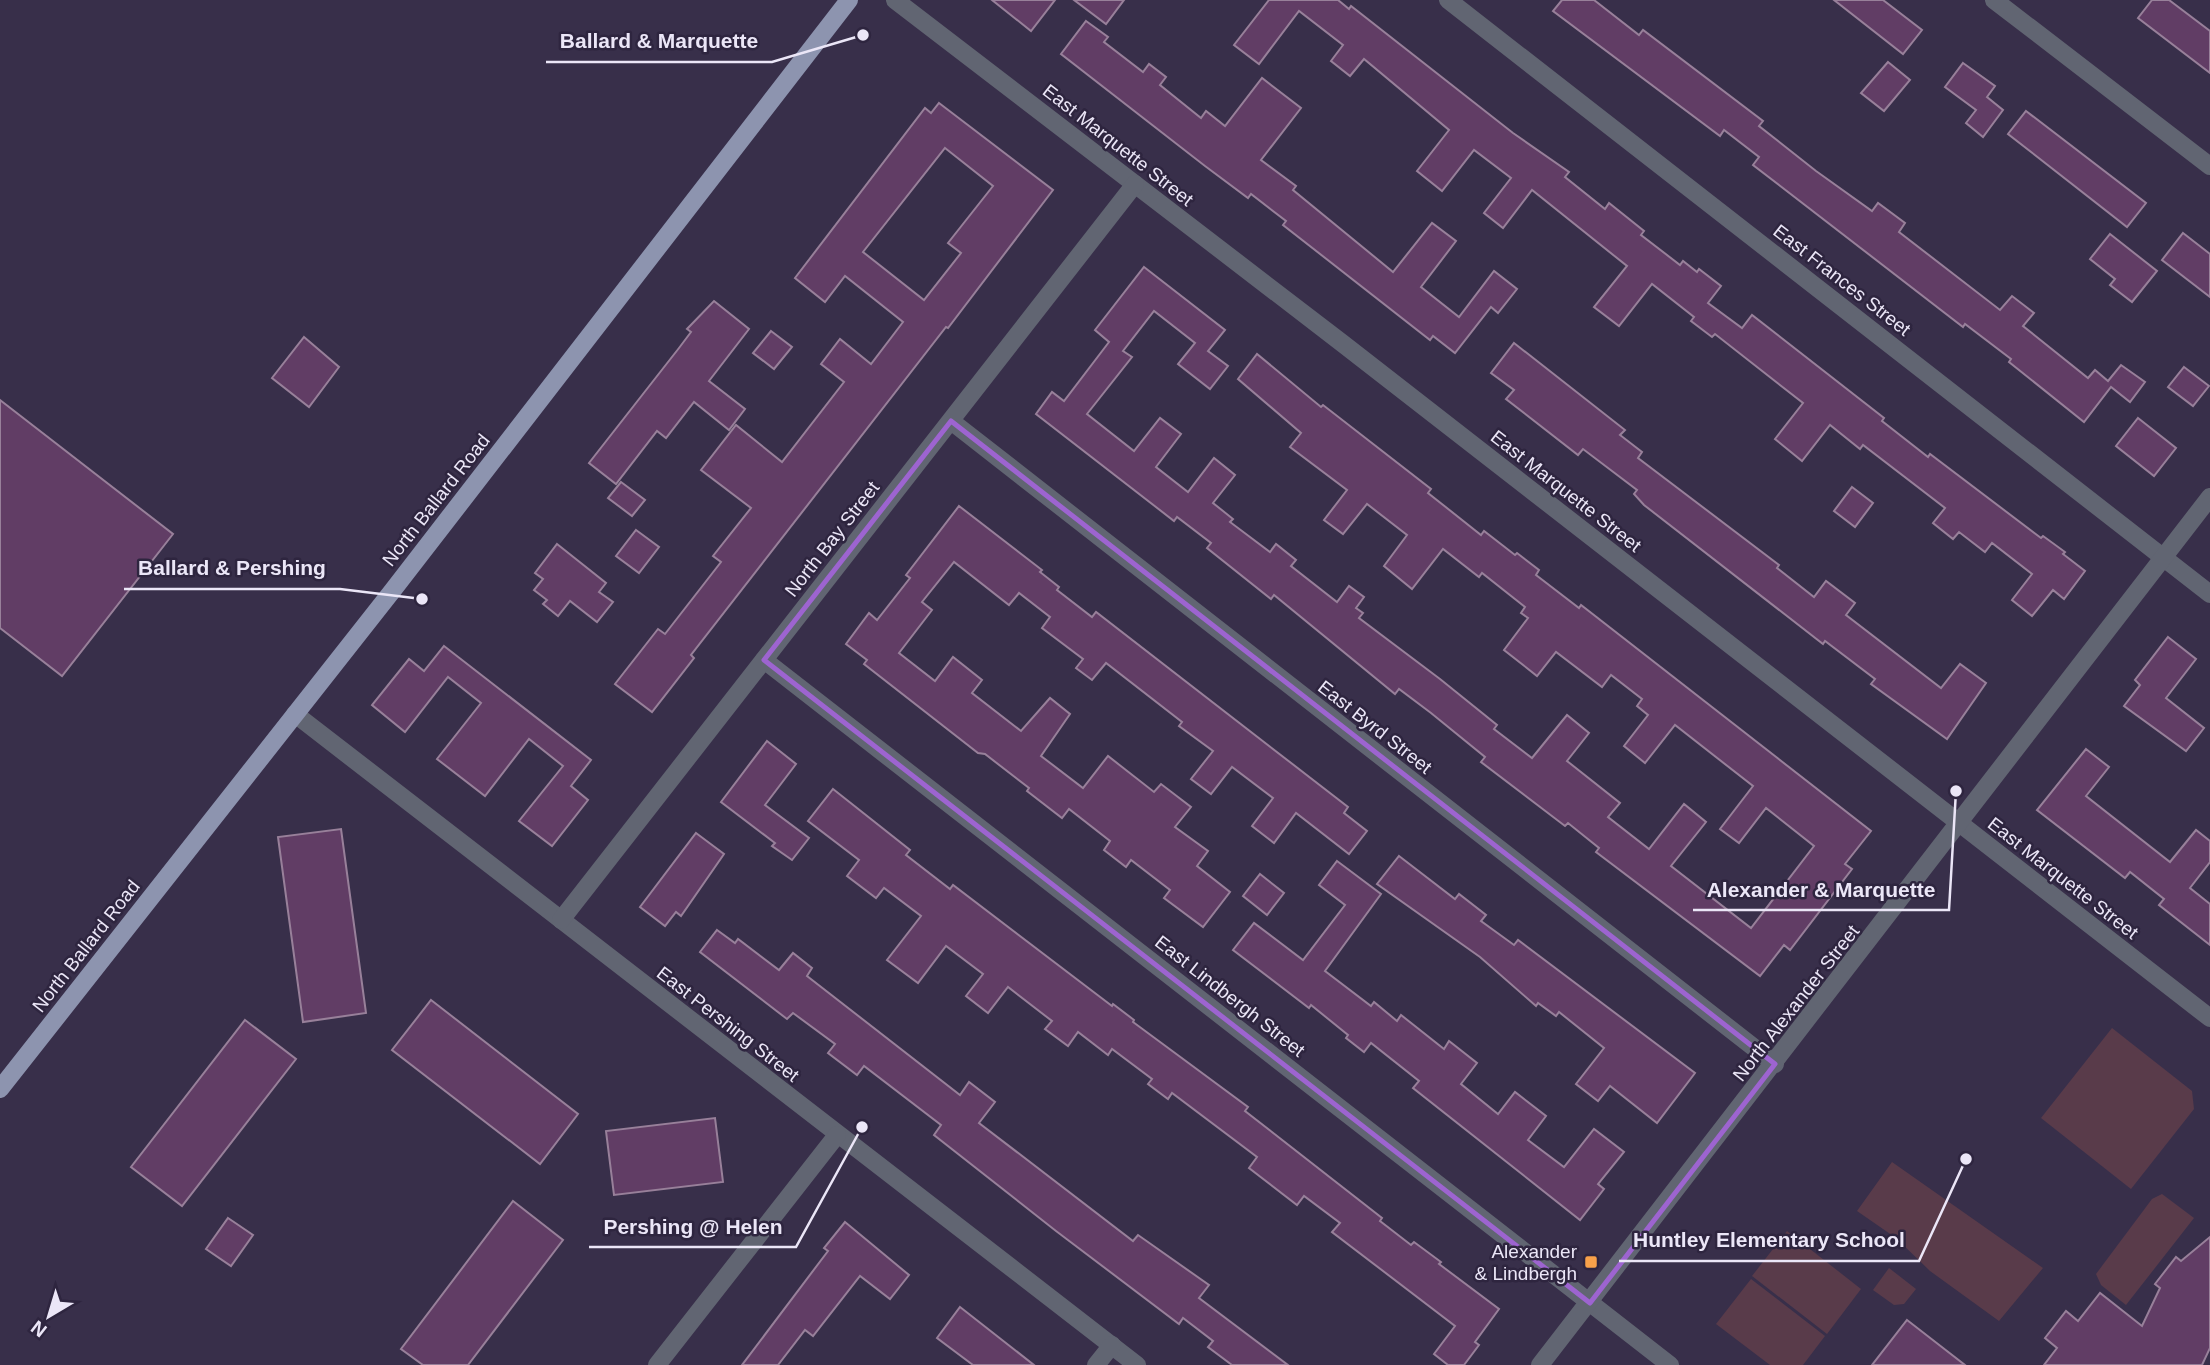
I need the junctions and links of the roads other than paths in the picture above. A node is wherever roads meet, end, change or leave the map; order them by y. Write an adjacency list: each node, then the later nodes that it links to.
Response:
1 (849, 0): 12 (main road, North Ballard Road)
2 (895, 0): 6 (street, East Marquette Street)
3 (1448, 0): 9 (street, East Frances Street)
4 (1994, 0): 5 (street)
5 (2210, 166)
6 (1135, 184): 7 (street, North Bay Street); 13 (street, East Marquette Street)
7 (951, 421): 11 (street, North Bay Street); 16 (street, East Byrd Street)
8 (2210, 497): 9 (street, North Alexander Street)
9 (2163, 557): 10 (street, East Frances Street); 13 (street, North Alexander Street)
10 (2210, 594)
11 (764, 660): 14 (street, North Bay Street); 19 (street, East Lindbergh Street)
12 (295, 714): 14 (street, East Pershing Street); 17 (main road, North Ballard Road)
13 (1959, 824): 15 (street, East Marquette Street); 16 (street, North Alexander Street)
14 (561, 920): 18 (street, East Pershing Street)
15 (2210, 1018)
16 (1775, 1064): 19 (street, North Alexander Street)
17 (0, 1089)
18 (837, 1135): 20 (street, East Pershing Street); 21 (street)
19 (1590, 1303): 24 (street, North Alexander Street); 25 (street, East Lindbergh Street)
20 (1112, 1345): 22 (street); 23 (street, East Pershing Street)
21 (657, 1365)
22 (1096, 1365)
23 (1137, 1365)
24 (1540, 1365)
25 (1670, 1365)

